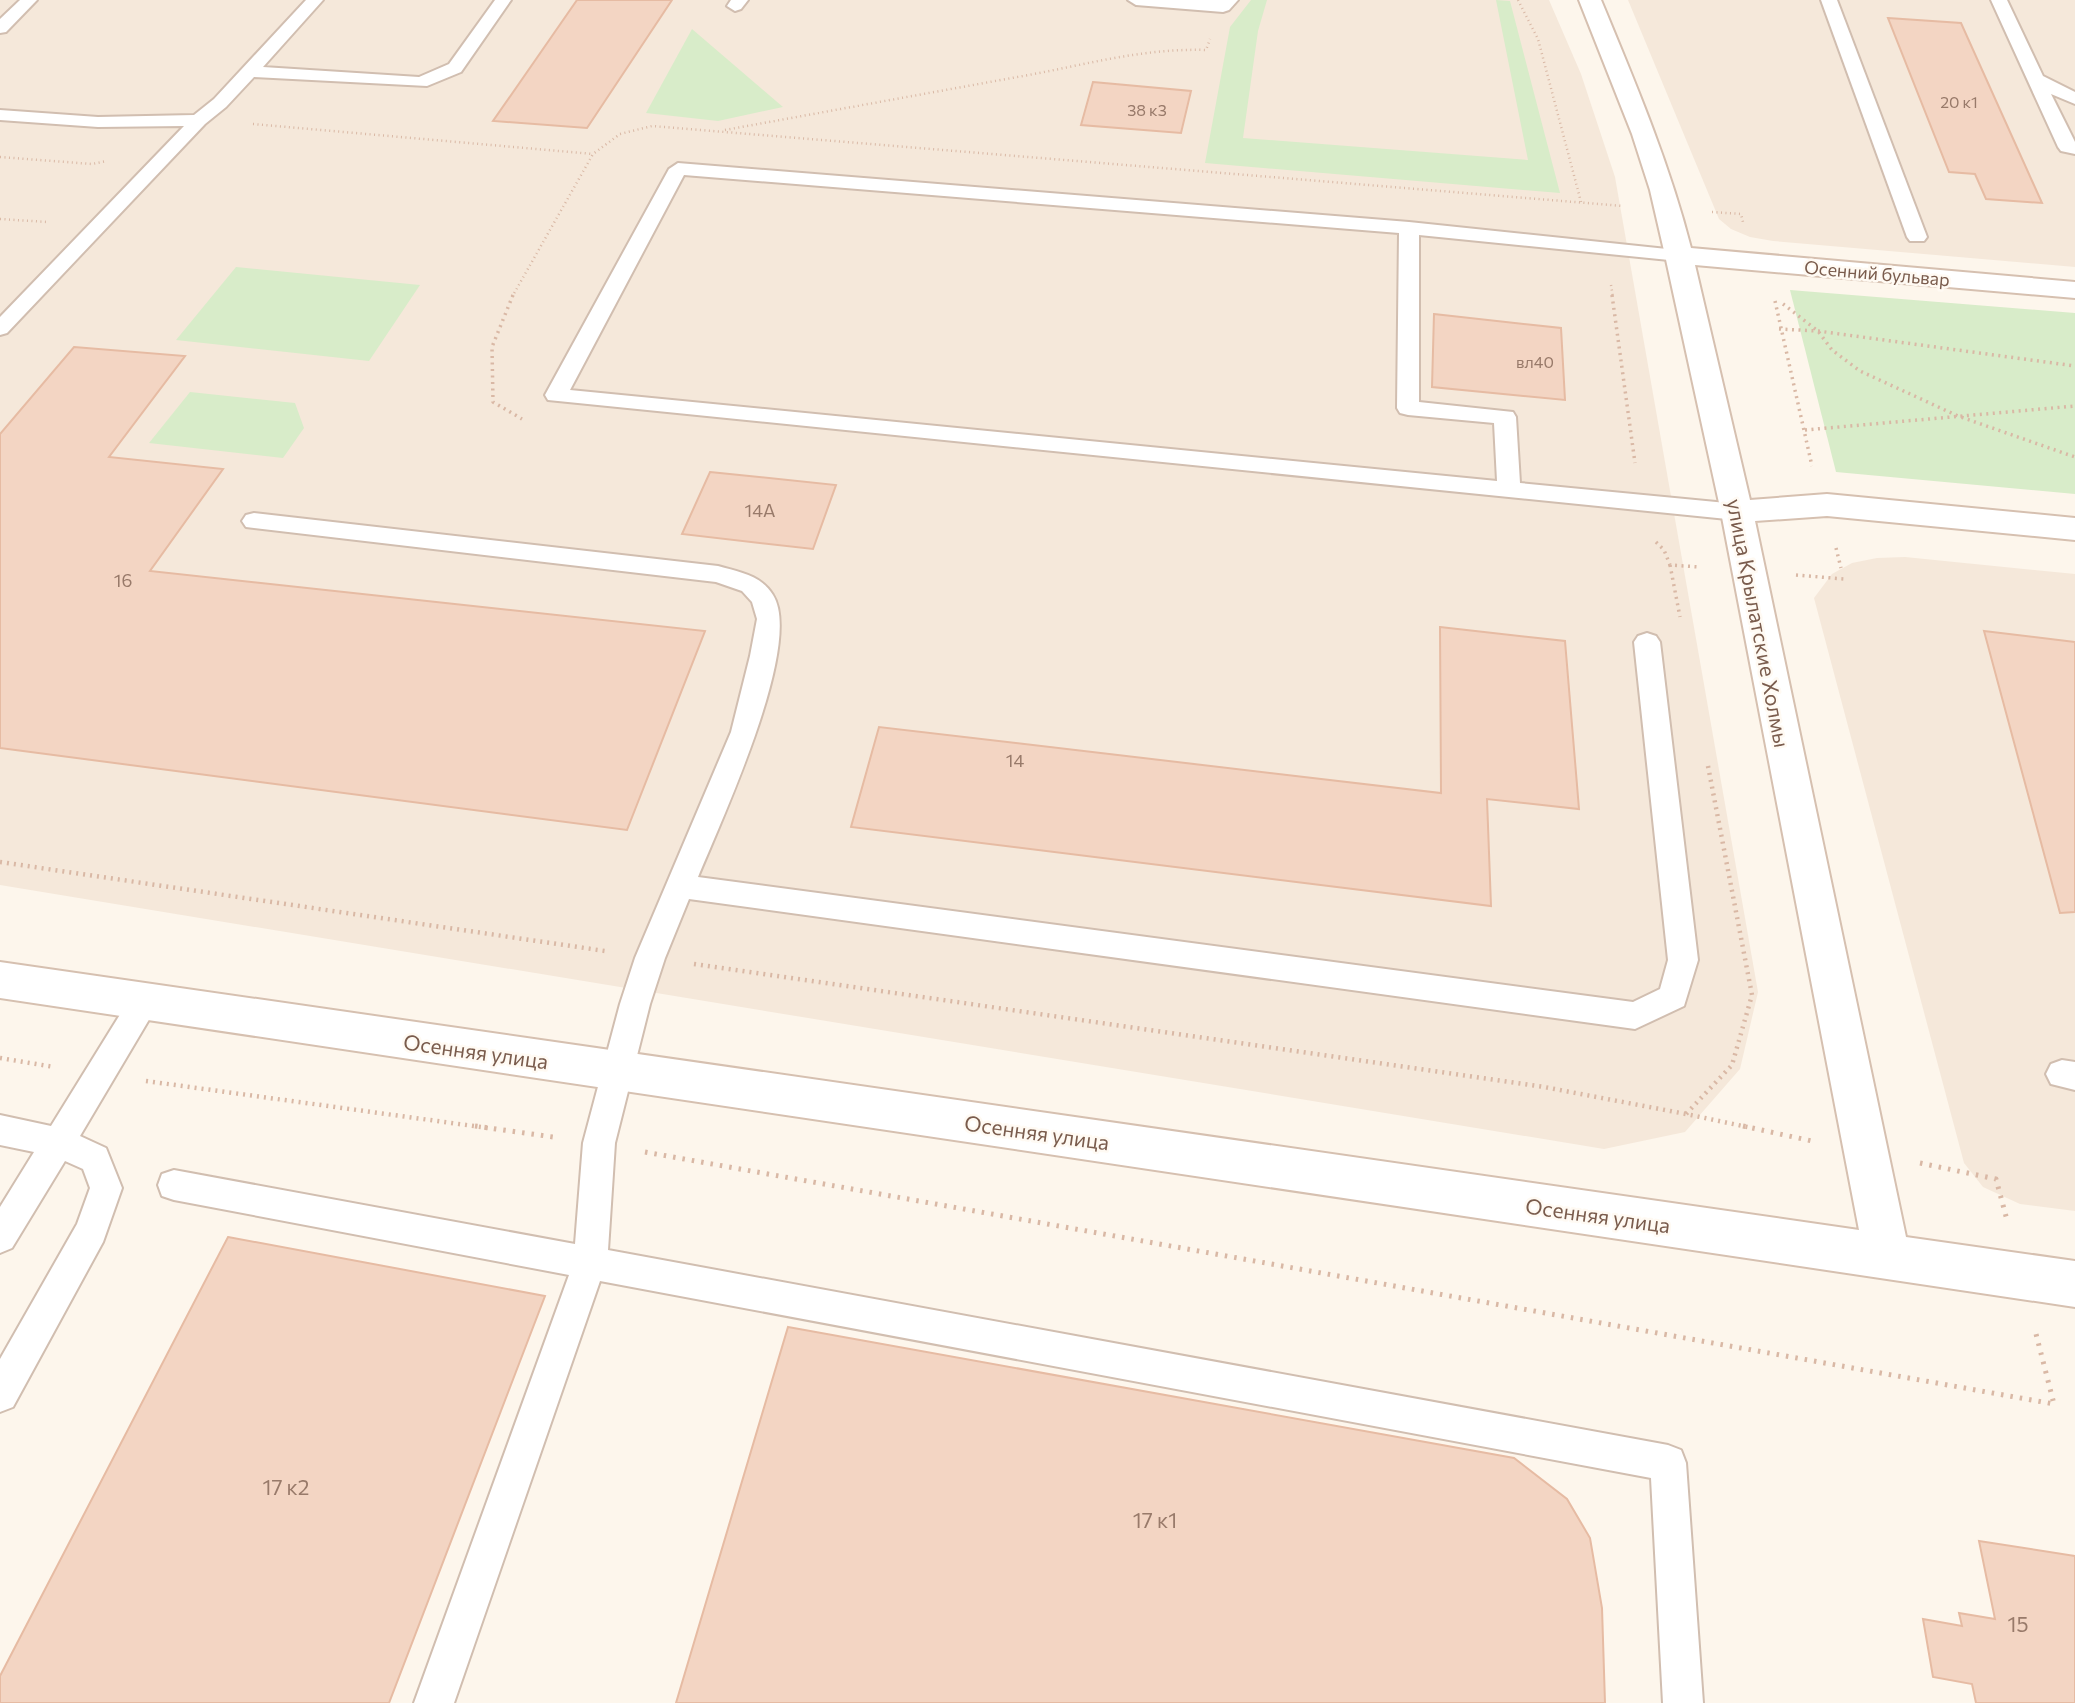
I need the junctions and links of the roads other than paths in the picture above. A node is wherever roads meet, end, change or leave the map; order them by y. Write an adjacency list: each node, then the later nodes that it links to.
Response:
1 (29, 0): 9 (lane)
2 (315, 0): 10 (lane)
3 (503, 0): 10 (lane)
4 (1136, 0): 8 (lane)
5 (1590, 0): 18 (street, улица Крылатские Холмы)
6 (1829, 0): 17 (lane)
7 (1999, 0): 11 (lane)
8 (1227, 3)
9 (0, 28)
10 (248, 71): 14 (lane)
11 (2036, 79): 12 (lane); 15 (lane)
12 (2075, 99)
13 (0, 115): 14 (lane)
14 (199, 120): 20 (lane)
15 (2075, 148)
16 (1409, 228): 18 (lane); 21 (lane); 21 (lane)
17 (1916, 237)
18 (1679, 255): 19 (street, Осенний бульвар); 22 (street, улица Крылатские Холмы)
19 (2075, 290)
20 (0, 329)
21 (1509, 488): 22 (lane)
22 (1737, 512): 24 (street); 34 (street, улица Крылатские Холмы)
23 (254, 521): 26 (lane)
24 (2075, 528)
25 (1647, 642): 26 (lane)
26 (681, 886): 29 (lane)
27 (0, 980): 28 (street, Осенняя улица)
28 (145, 1001): 29 (street, Осенняя улица); 31 (lane)
29 (616, 1072): 34 (street, Осенняя улица); 35 (lane)
30 (0, 1130): 31 (lane)
31 (59, 1142): 33 (lane); 37 (lane)
32 (174, 1185): 35 (lane)
33 (0, 1237)
34 (1887, 1257): 36 (street, Осенняя улица)
35 (590, 1263): 38 (lane); 39 (lane)
36 (2075, 1284)
37 (0, 1394)
38 (435, 1703)
39 (1683, 1703)

